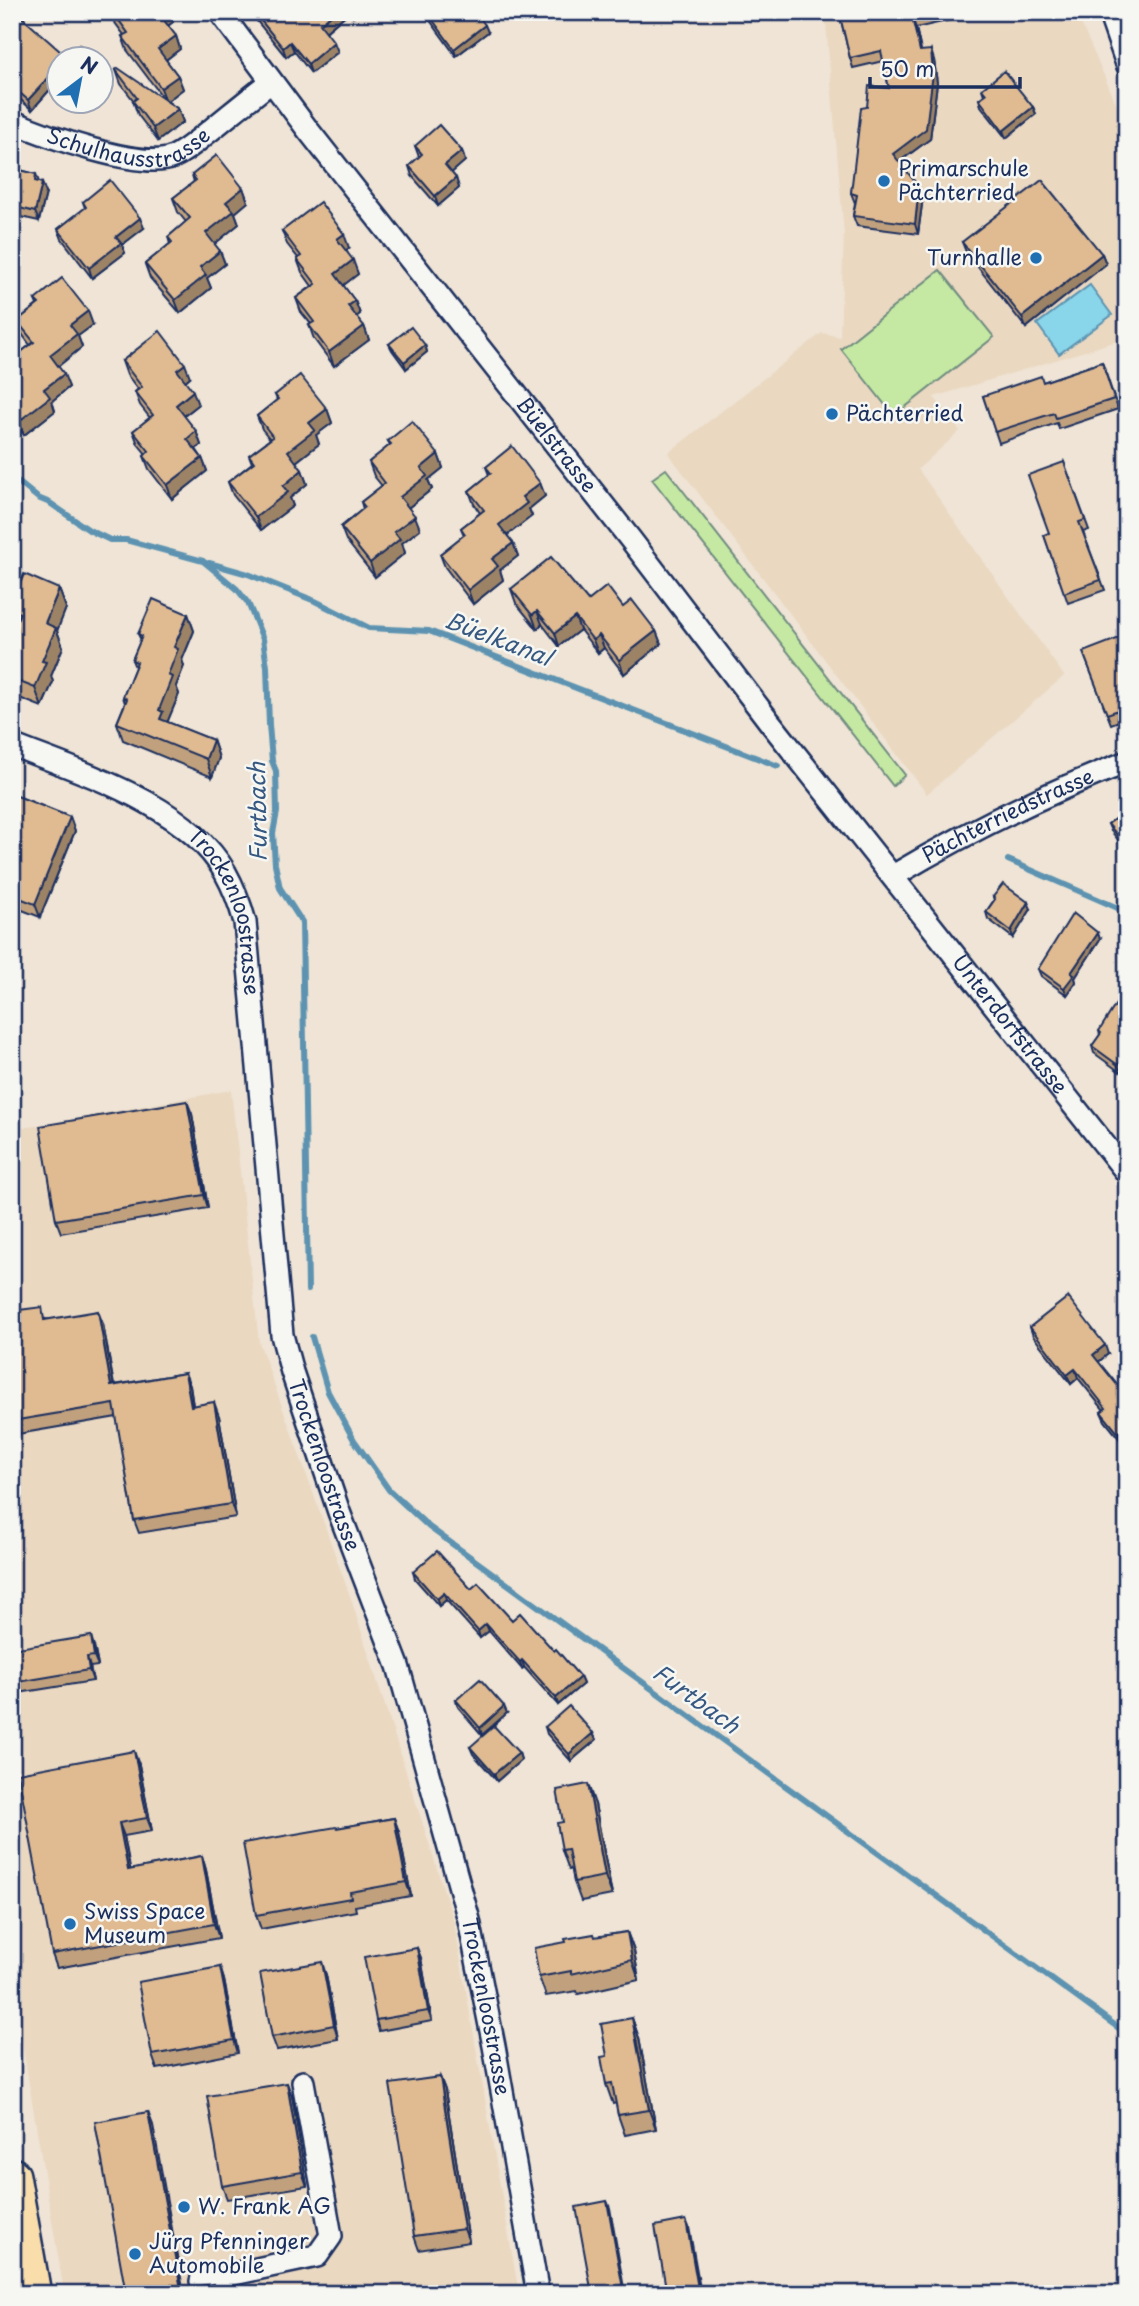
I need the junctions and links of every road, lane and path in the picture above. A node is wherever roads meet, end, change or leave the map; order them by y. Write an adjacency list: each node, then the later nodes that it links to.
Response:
1 (220, 12): 4 (street, Büelstrasse)
2 (1109, 12): 3 (street)
3 (1127, 64)
4 (271, 82): 5 (street, Schulhausstrasse); 8 (street, Büelstrasse)
5 (12, 121)
6 (12, 745): 14 (street, Trockenloostrasse)
7 (1127, 762): 8 (street, Pächterriedstrasse)
8 (893, 876): 9 (street, Unterdorfstrasse)
9 (1127, 1173)
10 (303, 2082): 12 (street)
11 (12, 2176): 13 (main road)
12 (201, 2281)
13 (33, 2294)
14 (538, 2294)

